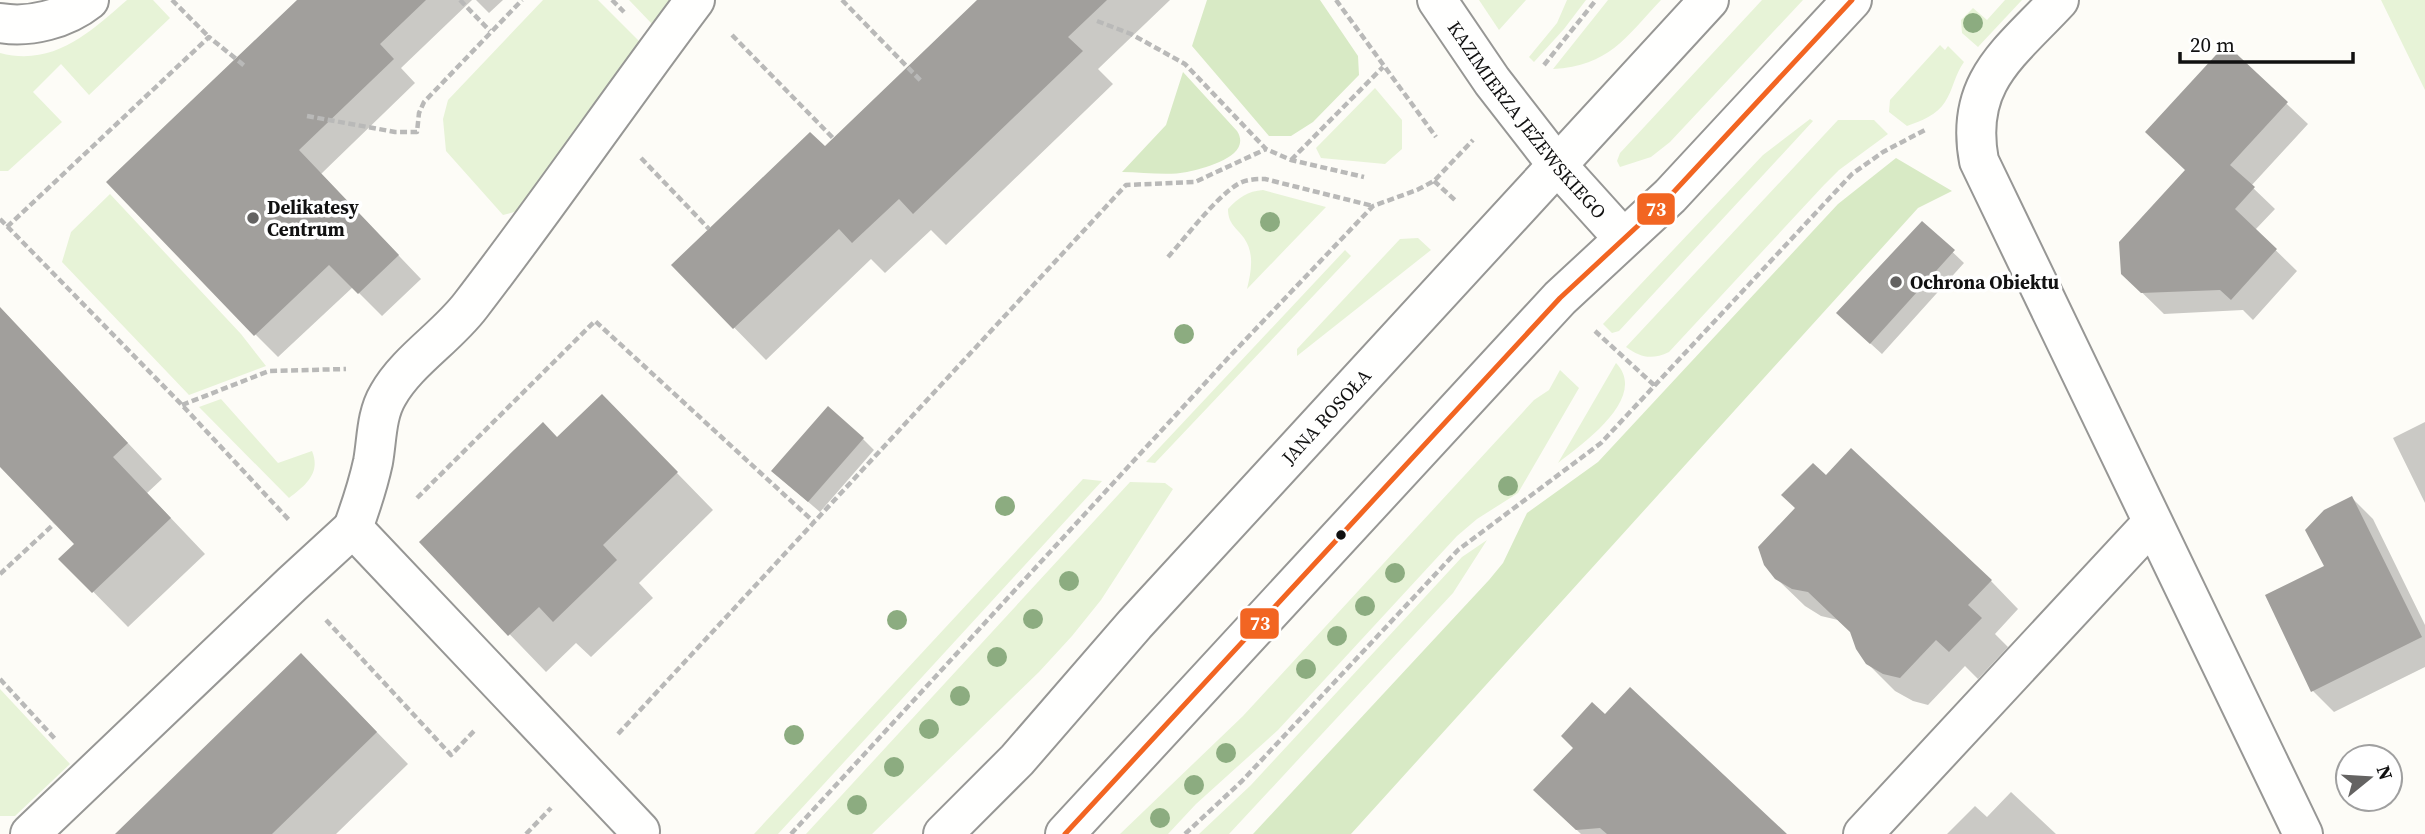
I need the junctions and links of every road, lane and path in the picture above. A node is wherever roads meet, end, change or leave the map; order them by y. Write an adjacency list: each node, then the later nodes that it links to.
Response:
1 (89, 0): 14 (street)
2 (173, 0): 17 (path)
3 (460, 0): 16 (path)
4 (522, 0): 16 (path)
5 (695, 0): 24 (street)
6 (842, 0): 21 (path)
7 (1336, 0): 19 (path)
8 (1437, 0): 30 (street, KAZIMIERZA JEŻEWSKIEGO)
9 (1596, 0): 20 (path)
10 (1709, 0): 30 (street, JANA ROSOŁA)
11 (1852, 0): 38 (street)
12 (2059, 0): 22 (street)
13 (1097, 21): 28 (path)
14 (0, 23)
15 (726, 30): 26 (path)
16 (490, 31): 23 (path)
17 (209, 37): 18 (path); 36 (path)
18 (246, 67)
19 (1383, 67): 25 (path); 29 (path)
20 (1542, 68)
21 (922, 82)
22 (1979, 102): 42 (path); 46 (street)
23 (307, 116)
24 (607, 122): 37 (path); 41 (street)
25 (1436, 137)
26 (834, 138)
27 (1475, 138): 32 (path)
28 (1266, 149): 29 (path); 45 (path)
29 (1292, 160): 31 (path)
30 (1558, 166): 38 (street, KAZIMIERZA JEŻEWSKIEGO); 61 (street, JANA ROSOŁA)
31 (1364, 177)
32 (1433, 181): 33 (path); 34 (path)
33 (1373, 206): 39 (path); 60 (path)
34 (1461, 206)
35 (0, 219): 36 (path)
36 (7, 227): 43 (path)
37 (709, 229)
38 (1623, 238): 62 (street)
39 (1168, 257)
40 (1592, 328): 42 (path)
41 (411, 366): 43 (path); 48 (street)
42 (1654, 385): 63 (path)
43 (182, 405): 49 (path)
44 (409, 506): 45 (path)
45 (814, 522): 54 (path)
46 (2152, 523): 64 (street); 65 (street)
47 (54, 524): 50 (path)
48 (353, 528): 49 (street); 59 (street)
49 (323, 556): 51 (street)
50 (0, 574)
51 (292, 584): 53 (path); 55 (street)
52 (0, 679): 55 (path)
53 (477, 728)
54 (609, 743)
55 (90, 776): 57 (street)
56 (557, 801): 58 (path)
57 (30, 834)
58 (526, 834)
59 (638, 834)
60 (791, 834)
61 (943, 834)
62 (1065, 834)
63 (1185, 834)
64 (1863, 834)
65 (2303, 834)

